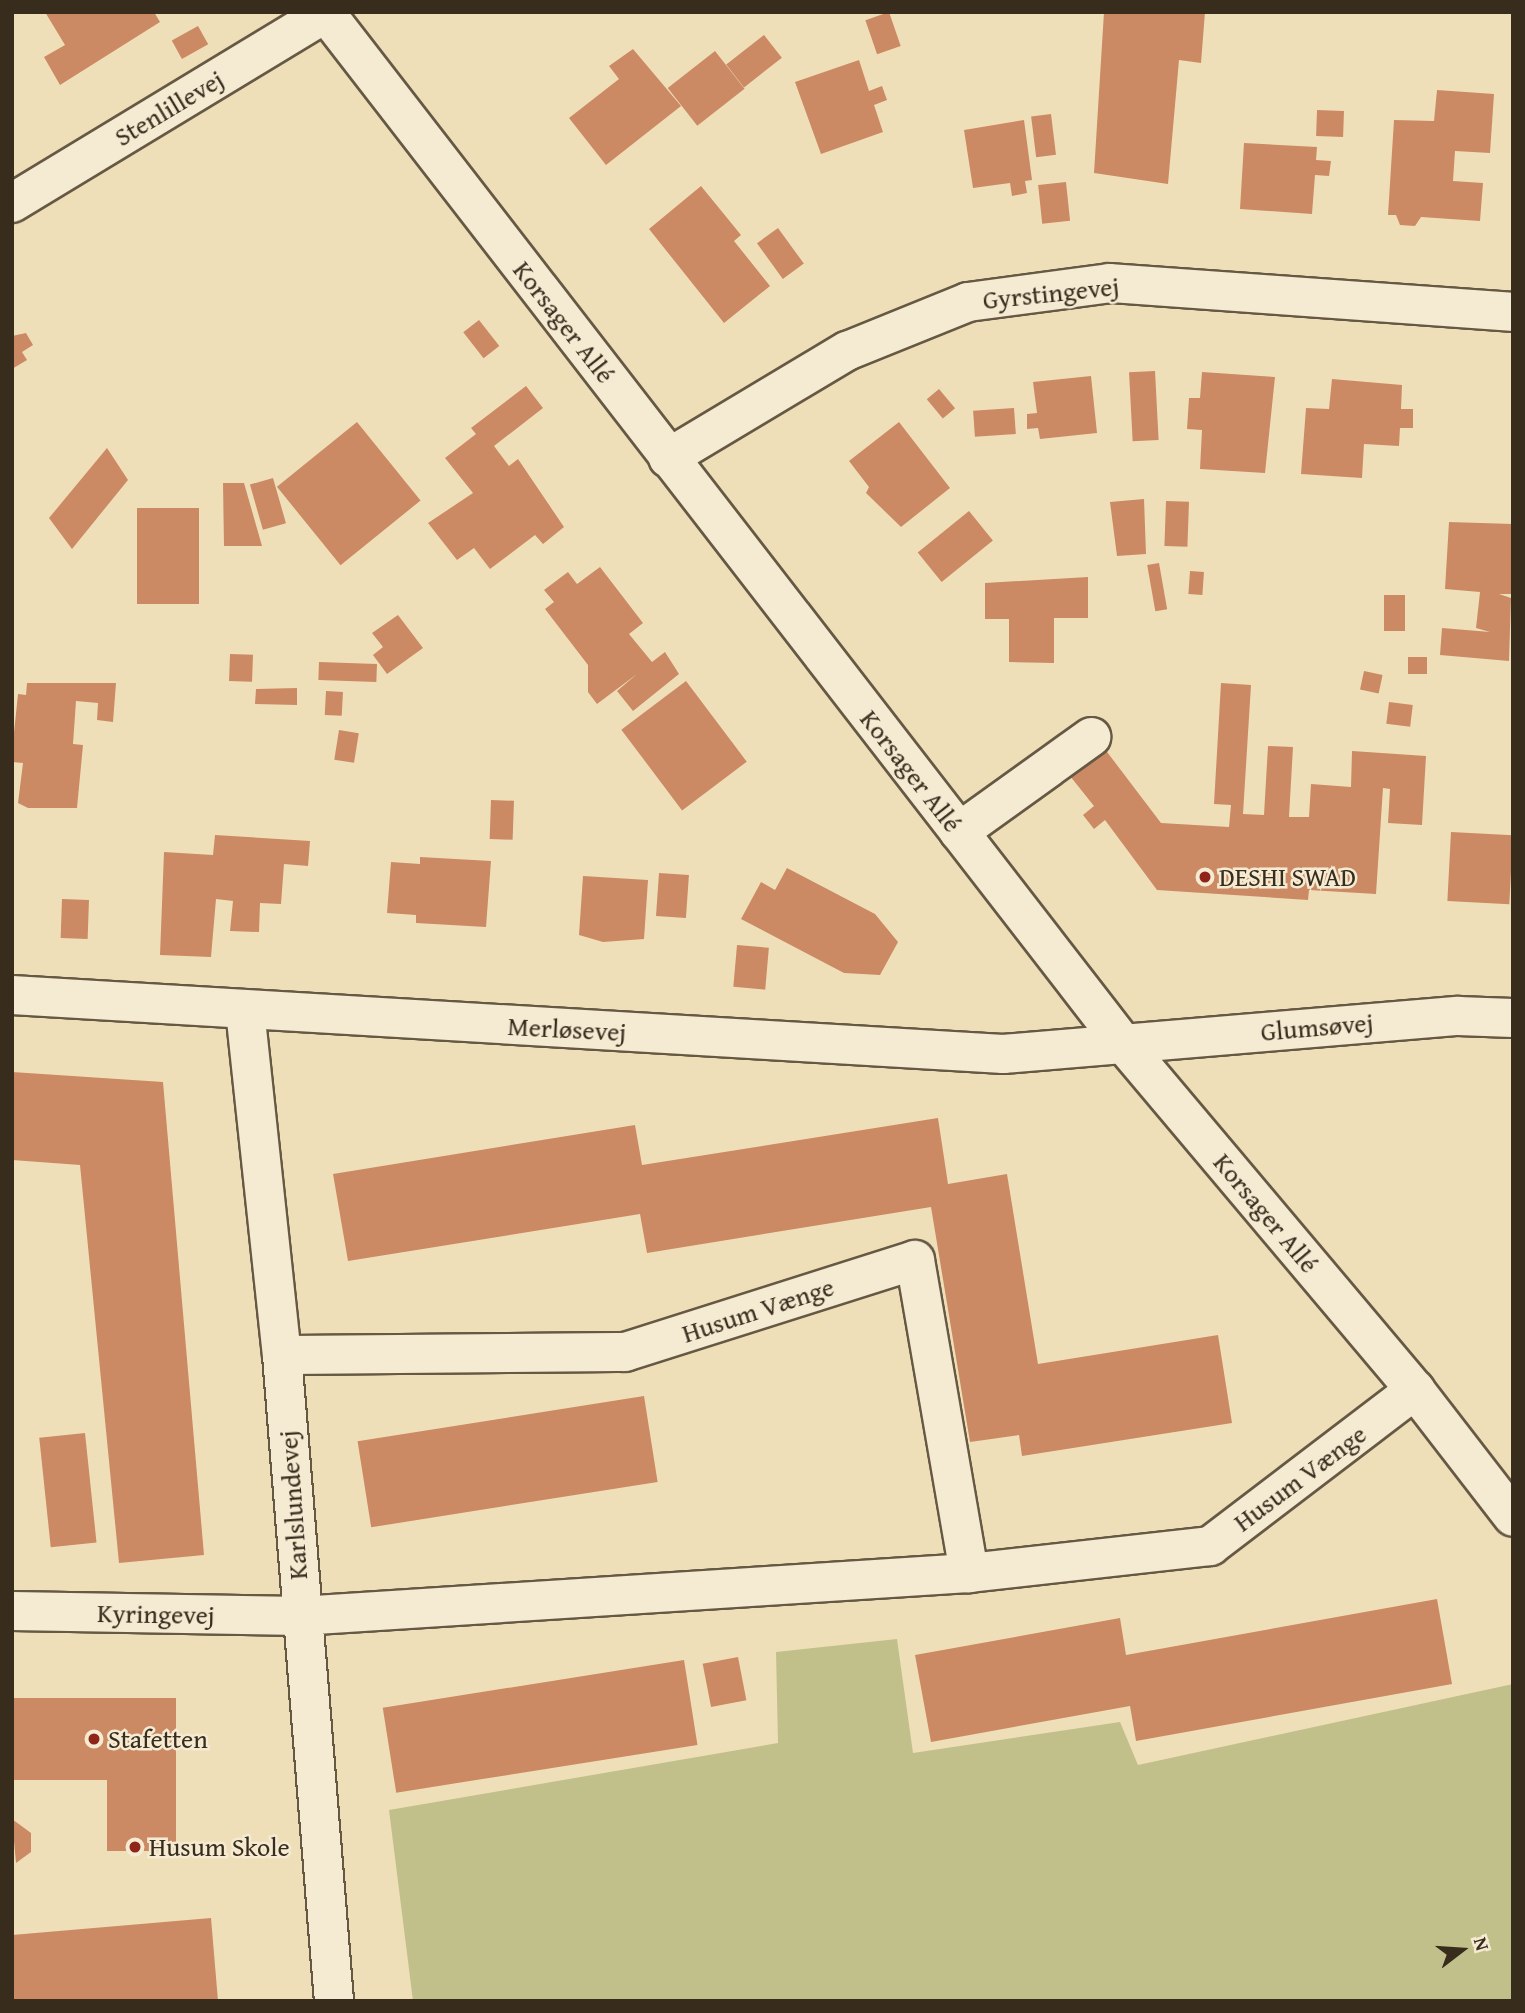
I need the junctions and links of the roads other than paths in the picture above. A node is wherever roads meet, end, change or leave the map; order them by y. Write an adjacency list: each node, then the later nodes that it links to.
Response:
1 (326, 13): 2 (street, Stenlillevej); 4 (street, Korsager Allé)
2 (12, 202)
3 (1513, 312): 4 (street, Gyrstingevej)
4 (668, 458): 6 (street, Korsager Allé)
5 (1091, 737): 6 (street)
6 (959, 832): 10 (street, Korsager Allé)
7 (12, 995): 8 (street, Merløsevej)
8 (245, 1010): 10 (street, Merløsevej); 11 (street, Karlslundevej)
9 (1513, 1018): 10 (street, Glumsøvej)
10 (1122, 1042): 12 (street, Korsager Allé)
11 (282, 1354): 14 (street, Husum Vænge); 16 (street, Karlslundevej)
12 (1415, 1390): 13 (street, Korsager Allé); 14 (street, Husum Vænge)
13 (1513, 1517)
14 (969, 1573): 16 (street, Husum Vænge)
15 (12, 1611): 16 (street, Kyringevej)
16 (300, 1616): 17 (street, Karlslundevej)
17 (334, 2001)

